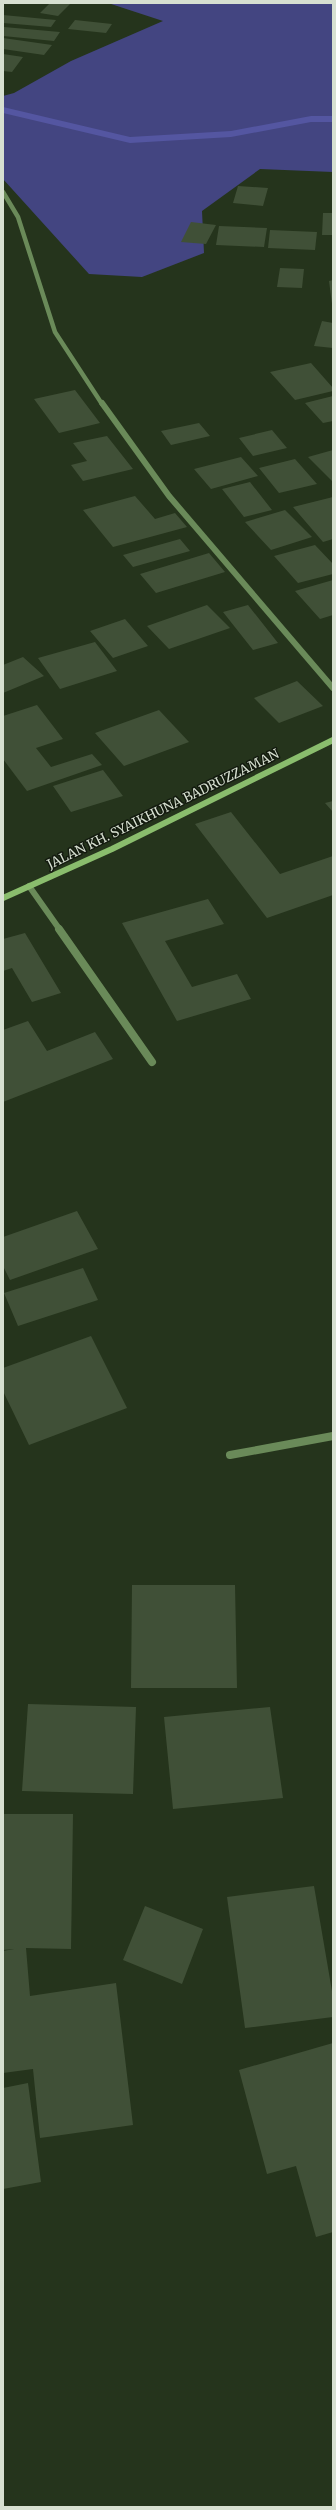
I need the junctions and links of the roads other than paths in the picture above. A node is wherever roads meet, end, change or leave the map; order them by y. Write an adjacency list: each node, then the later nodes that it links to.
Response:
1 (3, 192): 2 (street)
2 (333, 688)
3 (333, 740): 4 (main road, JALAN KH. SYAIKHUNA BADRUZZAMAN)
4 (29, 886): 5 (main road, JALAN KH. SYAIKHUNA BADRUZZAMAN); 6 (street)
5 (3, 898)
6 (152, 1062)
7 (333, 1436): 8 (street)
8 (230, 1455)

